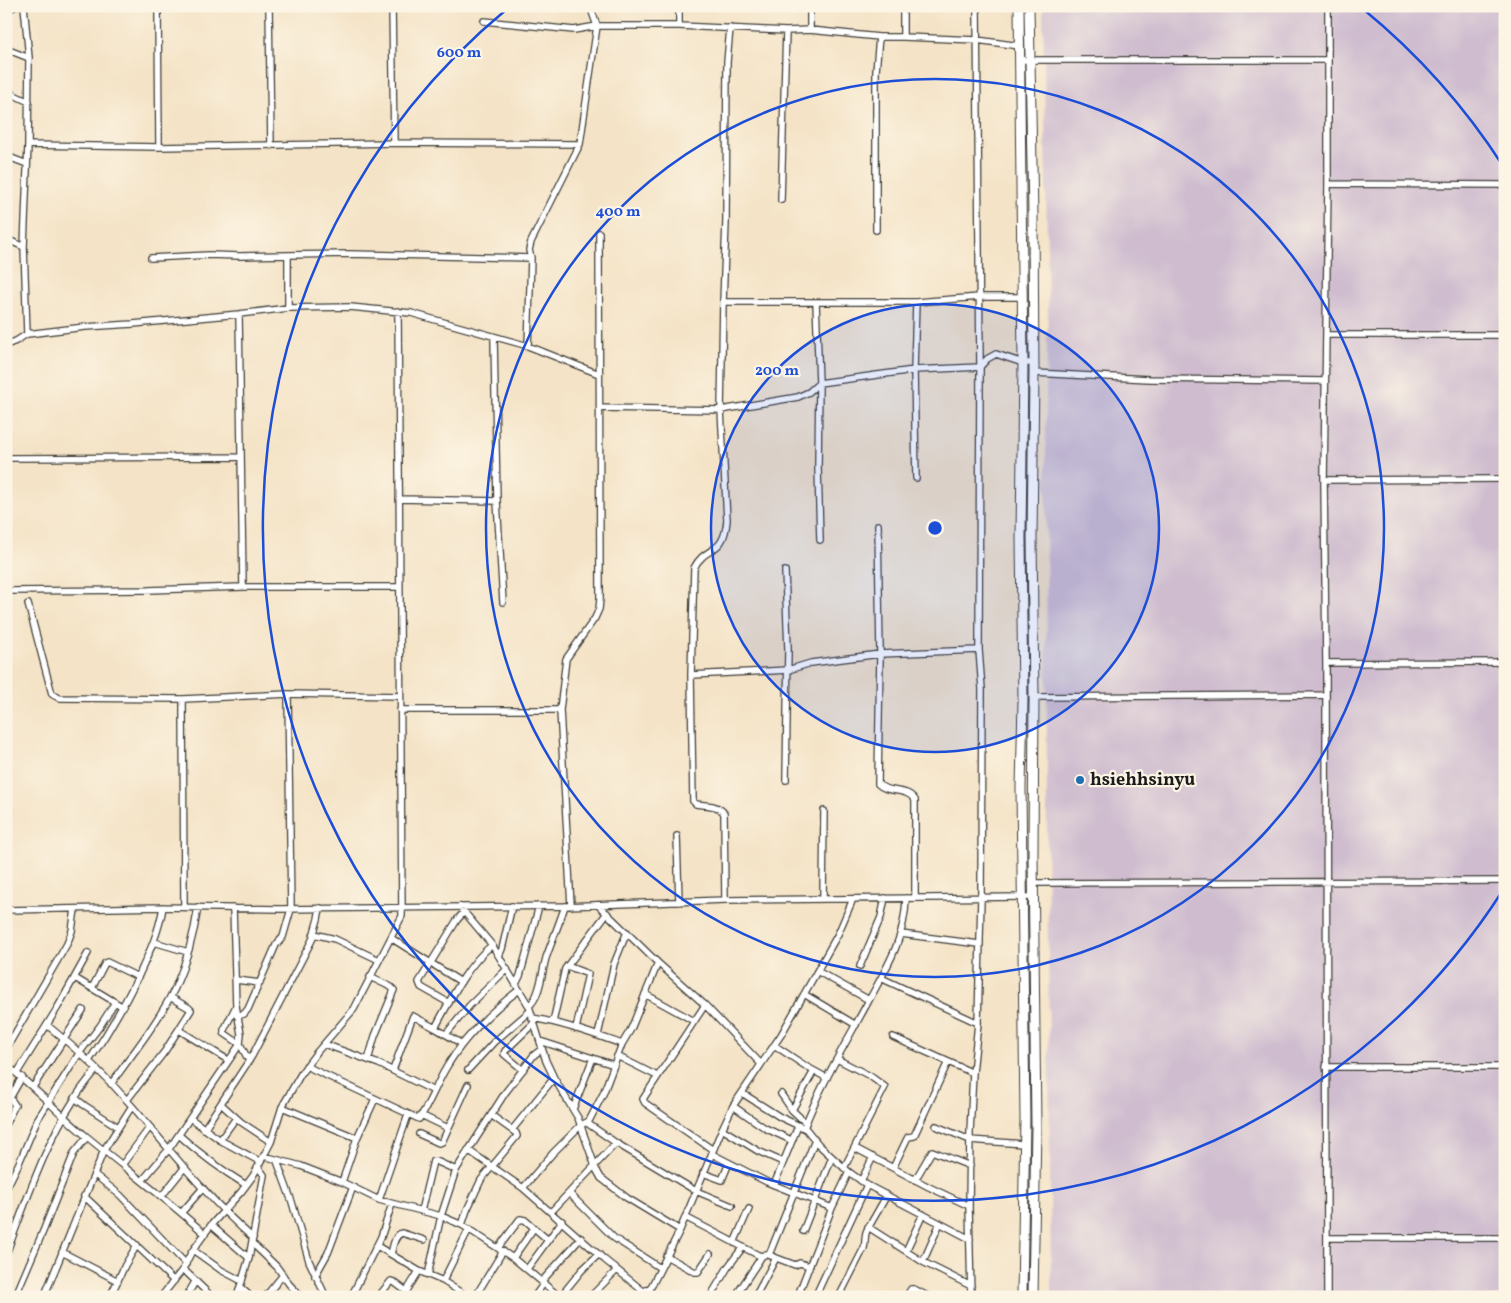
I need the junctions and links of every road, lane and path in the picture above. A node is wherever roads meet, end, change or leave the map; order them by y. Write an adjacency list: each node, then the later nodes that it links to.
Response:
1 (16, 6): 14 (street)
2 (24, 6): 26 (street)
3 (158, 6): 36 (street)
4 (269, 6): 35 (street)
5 (392, 6): 32 (street)
6 (590, 6): 16 (street)
7 (679, 6): 17 (street)
8 (810, 6): 19 (street)
9 (903, 6): 21 (street)
10 (977, 6): 23 (street)
11 (1019, 6): 24 (main road)
12 (1029, 6): 28 (main road)
13 (1328, 6): 29 (street)
14 (6, 11)
15 (484, 21): 16 (street)
16 (597, 26): 17 (street); 33 (street)
17 (679, 26): 18 (street)
18 (730, 28): 20 (street); 51 (street)
19 (810, 30): 20 (street); 22 (street)
20 (786, 31): 41 (street)
21 (903, 36): 22 (street); 23 (street)
22 (879, 37): 42 (street)
23 (977, 40): 24 (street); 49 (street)
24 (1020, 46): 27 (main road)
25 (6, 49): 26 (street)
26 (29, 58): 31 (street)
27 (1020, 60): 28 (street); 50 (main road)
28 (1030, 60): 29 (street); 64 (main road)
29 (1327, 60): 39 (street)
30 (6, 91): 31 (street)
31 (29, 102): 34 (street)
32 (394, 143): 33 (street); 35 (street)
33 (580, 144): 48 (street)
34 (28, 145): 36 (street); 38 (street)
35 (271, 146): 36 (street)
36 (160, 148)
37 (6, 156): 38 (street)
38 (27, 164): 45 (street)
39 (1328, 184): 40 (street); 58 (street)
40 (1505, 185)
41 (781, 200)
42 (876, 230)
43 (599, 232): 68 (street)
44 (6, 239): 45 (street)
45 (24, 247): 57 (street)
46 (288, 255): 47 (street); 48 (street); 54 (street)
47 (151, 258)
48 (531, 258): 62 (street)
49 (980, 297): 50 (street); 53 (street); 65 (street)
50 (1022, 297): 63 (main road)
51 (723, 302): 52 (street); 72 (street)
52 (816, 302): 53 (street); 70 (street)
53 (916, 302): 66 (street)
54 (288, 308): 55 (street); 56 (street)
55 (398, 311): 60 (street); 78 (street)
56 (239, 314): 57 (street); 73 (street)
57 (27, 334): 61 (street)
58 (1326, 335): 59 (street); 69 (street)
59 (1505, 335)
60 (494, 337): 62 (street); 79 (street)
61 (6, 345)
62 (528, 346): 68 (street)
63 (1023, 363): 64 (street); 65 (street); 108 (main road)
64 (1034, 363): 67 (main road)
65 (980, 366): 66 (street); 88 (street)
66 (914, 370): 70 (street); 75 (street)
67 (1034, 373): 69 (street); 97 (main road)
68 (599, 374): 71 (street)
69 (1325, 381): 77 (street)
70 (820, 383): 72 (street); 81 (street)
71 (600, 408): 72 (street); 100 (street)
72 (721, 410): 93 (street)
73 (241, 457): 74 (street); 83 (street)
74 (6, 458)
75 (916, 478)
76 (1505, 478): 77 (street)
77 (1324, 480): 91 (street)
78 (399, 499): 79 (street); 84 (street)
79 (497, 501): 86 (street)
80 (878, 525): 89 (street)
81 (820, 540)
82 (785, 571): 92 (street)
83 (243, 587): 84 (street); 85 (street)
84 (400, 587): 96 (street)
85 (6, 591)
86 (503, 602)
87 (28, 604): 98 (street)
88 (979, 650): 89 (street); 107 (street)
89 (880, 654): 92 (street); 112 (street)
90 (1505, 662): 91 (street)
91 (1326, 663): 95 (street)
92 (788, 670): 93 (street); 101 (street)
93 (691, 675): 115 (street)
94 (288, 694): 96 (street); 98 (street); 128 (street)
95 (1326, 695): 97 (street); 105 (street)
96 (400, 696): 99 (street)
97 (1034, 697): 106 (main road)
98 (183, 699): 122 (street)
99 (400, 710): 100 (street); 123 (street)
100 (560, 710): 120 (street)
101 (786, 780)
102 (824, 810): 113 (street)
103 (677, 836): 116 (street)
104 (1505, 881): 105 (street)
105 (1325, 882): 106 (street); 205 (street)
106 (1033, 883): 109 (main road)
107 (982, 897): 108 (street); 112 (street); 138 (street)
108 (1022, 897): 109 (street); 259 (main road)
109 (1033, 897): 396 (main road)
110 (885, 898): 111 (street); 114 (street); 146 (street)
111 (906, 898): 112 (street); 134 (street)
112 (915, 898)
113 (823, 899): 114 (street); 115 (street)
114 (853, 899): 148 (street)
115 (725, 900): 116 (street)
116 (679, 902): 117 (street)
117 (598, 905): 120 (street); 131 (street)
118 (512, 906): 119 (street); 129 (street); 141 (street)
119 (538, 906): 120 (street); 156 (street)
120 (568, 906): 168 (street)
121 (163, 907): 122 (street); 127 (street); 136 (street)
122 (184, 907): 124 (street)
123 (402, 907): 126 (street); 129 (street); 135 (street)
124 (198, 908): 125 (street); 139 (street)
125 (233, 908): 128 (street); 153 (street)
126 (320, 908): 128 (street); 133 (street)
127 (75, 909): 130 (street); 191 (street)
128 (291, 909): 155 (street)
129 (462, 909): 137 (street); 143 (street)
130 (6, 910)
131 (607, 913): 132 (street); 145 (street)
132 (627, 932): 144 (street); 181 (street)
133 (314, 934): 142 (street); 198 (street)
134 (901, 934): 138 (street); 152 (street)
135 (391, 938): 142 (street); 143 (street)
136 (154, 942): 139 (street); 149 (street)
137 (492, 944): 141 (street); 154 (street)
138 (979, 944): 174 (street)
139 (188, 952): 161 (street)
140 (88, 953): 151 (street)
141 (499, 956): 147 (street)
142 (379, 960): 150 (street)
143 (432, 963): 154 (street); 164 (street)
144 (658, 963): 159 (street); 165 (street)
145 (567, 966): 173 (street); 178 (street)
146 (860, 966)
147 (507, 969): 156 (street); 180 (street)
148 (817, 971): 160 (street); 162 (street)
149 (138, 977): 157 (street); 167 (street)
150 (370, 977): 186 (street); 197 (street)
151 (75, 978): 157 (street); 175 (street)
152 (882, 978): 162 (street); 174 (street)
153 (236, 980): 155 (street); 166 (street)
154 (462, 982): 164 (street)
155 (260, 983): 170 (street)
156 (516, 984): 158 (street)
157 (92, 988): 163 (street)
158 (519, 990): 168 (street); 187 (street)
159 (645, 994): 172 (street); 188 (street)
160 (804, 994): 176 (street); 189 (street)
161 (170, 997): 179 (street); 217 (street)
162 (869, 1000): 176 (street)
163 (114, 1002): 167 (street); 192 (street)
164 (448, 1003): 177 (street)
165 (705, 1005): 172 (street); 201 (street)
166 (236, 1006): 170 (street); 185 (street)
167 (123, 1007): 199 (street)
168 (530, 1009): 171 (street); 209 (street)
169 (83, 1010): 183 (street)
170 (237, 1016): 185 (street)
171 (533, 1021): 173 (street); 184 (street); 210 (street)
172 (694, 1021): 214 (street)
173 (553, 1022): 178 (street)
174 (978, 1023): 212 (street)
175 (47, 1025): 183 (street); 213 (street)
176 (856, 1025): 195 (street)
177 (436, 1028): 180 (street); 208 (street)
178 (576, 1029): 181 (street)
179 (179, 1030): 196 (street); 225 (street)
180 (446, 1034): 187 (street)
181 (598, 1035): 188 (street)
182 (893, 1037): 200 (street)
183 (64, 1038): 192 (street); 219 (street)
184 (540, 1041): 190 (street); 194 (street)
185 (240, 1044): 196 (street); 198 (street)
186 (324, 1044): 197 (street); 204 (street)
187 (462, 1044): 220 (street)
188 (622, 1044): 193 (street)
189 (774, 1045): 201 (street); 211 (street)
190 (542, 1048): 210 (street); 215 (street)
191 (6, 1049)
192 (80, 1052): 199 (street); 226 (street)
193 (617, 1056): 203 (street); 214 (street)
194 (593, 1058): 203 (street); 231 (street)
195 (837, 1059): 216 (street); 260 (street)
196 (228, 1060): 237 (street)
197 (368, 1060): 208 (street)
198 (249, 1061): 227 (street)
199 (89, 1062): 207 (street)
200 (948, 1062): 212 (street); 277 (street)
201 (761, 1064): 221 (street)
202 (6, 1065): 213 (street)
203 (614, 1065): 240 (street)
204 (306, 1066): 224 (street); 230 (street)
205 (1326, 1067): 206 (street); 324 (street)
206 (1505, 1067)
207 (97, 1070): 217 (street); 223 (street)
208 (393, 1070): 220 (street)
209 (468, 1070)
210 (523, 1070): 235 (street)
211 (814, 1071): 216 (street); 232 (street)
212 (973, 1073): 256 (street)
213 (20, 1075): 219 (street); 239 (street)
214 (656, 1076): 264 (street)
215 (554, 1078): 231 (street); 248 (street)
216 (827, 1078): 241 (street)
217 (112, 1084): 225 (street)
218 (468, 1085): 245 (street)
219 (33, 1087): 226 (street)
220 (434, 1091): 234 (street)
221 (742, 1093): 229 (street); 241 (street)
222 (781, 1094): 232 (street)
223 (75, 1098): 236 (street); 243 (street)
224 (375, 1099): 233 (street); 252 (street)
225 (127, 1100): 228 (street)
226 (49, 1102): 236 (street); 292 (street)
227 (221, 1104): 238 (street); 246 (street)
228 (132, 1106): 243 (street); 244 (street)
229 (733, 1106): 247 (street); 254 (street)
230 (282, 1108): 252 (street); 257 (street)
231 (573, 1109): 240 (street)
232 (792, 1110): 241 (street)
233 (408, 1115): 234 (street); 299 (street)
234 (421, 1115): 245 (street)
235 (491, 1115): 248 (street); 263 (street)
236 (64, 1117): 251 (street); 338 (street)
237 (190, 1118): 246 (street); 250 (street)
238 (236, 1118): 253 (street); 257 (street)
239 (6, 1123)
240 (584, 1124): 258 (street); 272 (street); 291 (street)
241 (802, 1126): 254 (street); 255 (street)
242 (936, 1126): 256 (street)
243 (118, 1127): 262 (street)
244 (150, 1127): 261 (street); 271 (street)
245 (448, 1128): 249 (street)
246 (204, 1129): 253 (street)
247 (722, 1129): 264 (street); 269 (street)
248 (512, 1130): 275 (street)
249 (419, 1134)
250 (179, 1135): 261 (street); 286 (street)
251 (86, 1136): 262 (street); 367 (street)
252 (357, 1138): 285 (street)
253 (220, 1140): 268 (street)
254 (791, 1140): 269 (street)
255 (815, 1140): 265 (street); 295 (street)
256 (970, 1140): 259 (street); 273 (street)
257 (271, 1142): 268 (street)
258 (616, 1143): 272 (street); 293 (street)
259 (1024, 1144): 395 (main road)
260 (855, 1148): 266 (street); 276 (street)
261 (169, 1149): 274 (street); 284 (street)
262 (104, 1150): 271 (street); 281 (street)
263 (468, 1150): 275 (street); 278 (street)
264 (712, 1152): 270 (street); 280 (street)
265 (832, 1157): 276 (street); 300 (street)
266 (873, 1157): 277 (street); 282 (street)
267 (277, 1161): 268 (street); 285 (street); 356 (street)
268 (261, 1162): 286 (street); 329 (street)
269 (783, 1162): 287 (street)
270 (729, 1163): 280 (street); 287 (street)
271 (122, 1165): 284 (street)
272 (595, 1166): 294 (street); 320 (street)
273 (970, 1166): 283 (street); 303 (street)
274 (185, 1167): 290 (street); 298 (street)
275 (492, 1167): 291 (street); 316 (street)
276 (844, 1168): 279 (street)
277 (893, 1168): 283 (street)
278 (456, 1170): 307 (street); 311 (street)
279 (849, 1172): 282 (street); 304 (street)
280 (703, 1173): 293 (street)
281 (94, 1174): 297 (street); 348 (street)
282 (861, 1180): 288 (street)
283 (915, 1180): 303 (street)
284 (142, 1181): 298 (street)
285 (342, 1182): 289 (street)
286 (246, 1185): 306 (street)
287 (774, 1185): 295 (street)
288 (868, 1185): 296 (street); 390 (street)
289 (353, 1187): 299 (street); 356 (street)
290 (203, 1188): 306 (street); 308 (street)
291 (522, 1188): 309 (street)
292 (6, 1189)
293 (696, 1191): 302 (street); 312 (street)
294 (569, 1193): 309 (street); 350 (street)
295 (794, 1194): 300 (street); 343 (street)
296 (887, 1195): 310 (street); 317 (street)
297 (84, 1196): 331 (street); 337 (street)
298 (161, 1196): 308 (street)
299 (379, 1200): 301 (street)
300 (814, 1201): 304 (street); 321 (street)
301 (392, 1204): 307 (street); 332 (street)
302 (732, 1206)
303 (969, 1206): 326 (street)
304 (832, 1208): 349 (street)
305 (749, 1209): 330 (street)
306 (224, 1210): 315 (street); 329 (street)
307 (420, 1211): 311 (street)
308 (182, 1212): 322 (street)
309 (551, 1212): 313 (street)
310 (923, 1214): 314 (street); 336 (street)
311 (441, 1216): 316 (street); 355 (street)
312 (685, 1217): 320 (street); 330 (street)
313 (562, 1221): 323 (street); 328 (street)
314 (940, 1223): 326 (street); 347 (street)
315 (212, 1225): 322 (street); 344 (street)
316 (462, 1225): 319 (street)
317 (868, 1227): 336 (street); 391 (street)
318 (534, 1228): 328 (street); 334 (street); 345 (street)
319 (469, 1229): 334 (street); 359 (street)
320 (680, 1230): 342 (street)
321 (803, 1231)
322 (205, 1234): 335 (street)
323 (581, 1238): 340 (street); 361 (street)
324 (1328, 1238): 325 (street); 397 (street)
325 (1505, 1238)
326 (970, 1239): 363 (street)
327 (424, 1240): 339 (street)
328 (548, 1240): 351 (street)
329 (253, 1241): 344 (street); 354 (street)
330 (734, 1243): 333 (street)
331 (137, 1245): 357 (street); 358 (street)
332 (377, 1246): 339 (street); 378 (street)
333 (743, 1248): 343 (street); 386 (street)
334 (500, 1249): 345 (street); 381 (street)
335 (193, 1250): 348 (street); 362 (street)
336 (906, 1251): 347 (street)
337 (62, 1252): 357 (street); 368 (street)
338 (6, 1254)
339 (391, 1254): 353 (street)
340 (599, 1254): 352 (street); 383 (street)
341 (710, 1254): 342 (street)
342 (666, 1256): 350 (street)
343 (766, 1256): 346 (street); 366 (street)
344 (249, 1258): 362 (street)
345 (513, 1258): 351 (street)
346 (776, 1258): 349 (street); 388 (street)
347 (922, 1262): 363 (street)
348 (185, 1266): 358 (street); 360 (street)
349 (809, 1266): 389 (street)
350 (660, 1268): 364 (street)
351 (527, 1269): 361 (street)
352 (617, 1270): 364 (street); 384 (street)
353 (419, 1272): 355 (street); 365 (street)
354 (283, 1274): 375 (street); 376 (street)
355 (428, 1275): 359 (street)
356 (315, 1276): 377 (street)
357 (118, 1281): 369 (street)
358 (174, 1281): 370 (street)
359 (443, 1281): 380 (street)
360 (196, 1282): 371 (street); 372 (street)
361 (543, 1282): 382 (street); 383 (street)
362 (241, 1284): 373 (street); 374 (street)
363 (971, 1286): 394 (street)
364 (646, 1292): 385 (street)
365 (405, 1294): 379 (street)
366 (736, 1294): 387 (street)
367 (15, 1297)
368 (44, 1297)
369 (110, 1297)
370 (161, 1297)
371 (186, 1297)
372 (212, 1297)
373 (237, 1297)
374 (251, 1297)
375 (265, 1297)
376 (301, 1297)
377 (326, 1297)
378 (351, 1297)
379 (378, 1297)
380 (468, 1297)
381 (475, 1297)
382 (534, 1297)
383 (560, 1297)
384 (590, 1297)
385 (635, 1297)
386 (710, 1297)
387 (744, 1297)
388 (755, 1297)
389 (808, 1297)
390 (815, 1297)
391 (840, 1297)
392 (906, 1297): 393 (street)
393 (929, 1297)
394 (971, 1297)
395 (1022, 1297)
396 (1032, 1297)
397 (1327, 1297)

